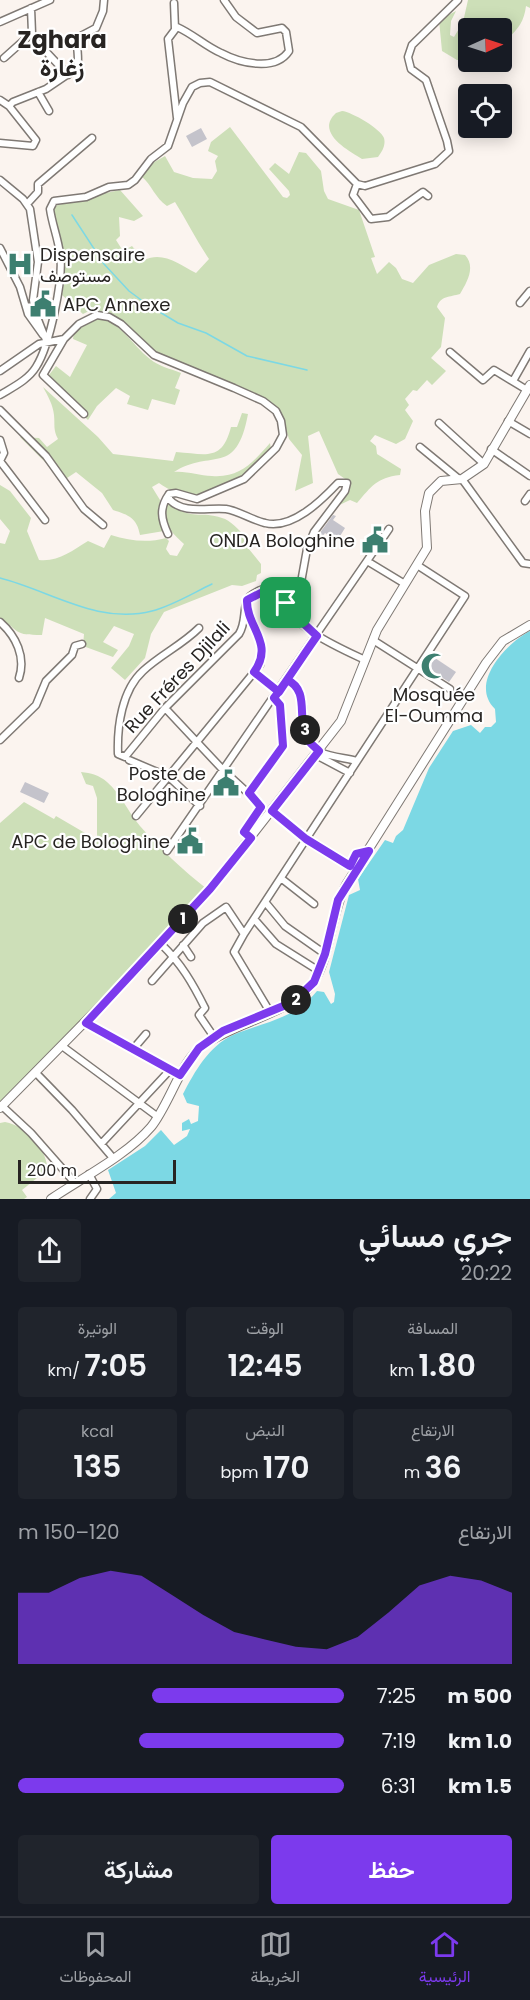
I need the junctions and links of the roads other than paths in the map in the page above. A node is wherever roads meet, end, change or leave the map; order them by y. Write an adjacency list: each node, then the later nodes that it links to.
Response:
1 (50, 0): 6 (street)
2 (104, 0): 11 (street)
3 (224, 0): 8 (street)
4 (458, 0): 20 (street)
5 (174, 3): 8 (street)
6 (31, 8): 7 (street); 9 (street)
7 (0, 22)
8 (175, 29): 16 (street)
9 (32, 33): 10 (street); 11 (street)
10 (4, 58)
11 (68, 75): 12 (street)
12 (38, 92): 14 (street); 15 (street)
13 (0, 100): 14 (street)
14 (9, 106): 18 (street)
15 (50, 111)
16 (177, 121): 20 (street); 27 (street)
17 (92, 138): 22 (street)
18 (0, 143)
19 (0, 180): 22 (street)
20 (357, 184): 21 (street)
21 (428, 196)
22 (27, 204): 27 (street)
23 (0, 248): 27 (street)
24 (530, 291): 25 (street)
25 (520, 303)
26 (64, 339): 27 (street); 35 (street); 45 (street)
27 (46, 341): 30 (street); 33 (street)
28 (530, 351): 31 (street)
29 (450, 352): 31 (street)
30 (0, 371)
31 (513, 381): 32 (street)
32 (528, 390): 36 (main road)
33 (0, 395)
34 (0, 410): 49 (street)
35 (84, 414)
36 (508, 421): 38 (street); 41 (main road)
37 (439, 423): 42 (street)
38 (530, 434)
39 (0, 443): 48 (street)
40 (420, 447): 44 (street)
41 (491, 449): 42 (main road); 43 (street)
42 (484, 464): 44 (main road)
43 (530, 476)
44 (461, 479): 53 (street); 54 (main road)
45 (169, 494): 51 (street); 56 (street)
46 (530, 494): 47 (street)
47 (525, 501)
48 (45, 520)
49 (103, 525)
50 (389, 529): 52 (street)
51 (168, 534)
52 (367, 561): 55 (street); 61 (street)
53 (530, 564)
54 (417, 565): 55 (main road); 65 (street)
55 (405, 584): 62 (main road)
56 (286, 603): 57 (street, Rue Fréres Djilali); 61 (street)
57 (247, 607): 66 (street); 71 (street, Rue Fréres Djilali)
58 (0, 622): 67 (street)
59 (530, 624): 87 (main road)
60 (199, 628): 75 (street)
61 (317, 636): 64 (street); 68 (street)
62 (373, 640): 64 (main road); 65 (street)
63 (82, 644): 72 (street)
64 (365, 660): 74 (main road)
65 (417, 669): 69 (street); 76 (street)
66 (254, 672): 70 (street); 73 (street)
67 (19, 678)
68 (287, 680): 70 (street); 74 (street)
69 (450, 689)
70 (277, 695): 77 (street); 80 (street)
71 (165, 708): 73 (street); 75 (street, Rue Fréres Djilali)
72 (0, 740)
73 (195, 741): 77 (street); 79 (street)
74 (318, 753): 76 (street); 78 (street); 82 (main road)
75 (127, 758): 79 (street)
76 (357, 761): 78 (street)
77 (224, 771): 80 (street); 81 (street)
78 (350, 773): 85 (street)
79 (169, 777): 81 (street); 83 (street)
80 (249, 793): 84 (street)
81 (200, 806): 86 (street)
82 (272, 811): 84 (main road); 85 (street)
83 (136, 816)
84 (251, 838): 93 (main road)
85 (306, 839): 87 (street); 88 (street)
86 (167, 851)
87 (369, 851): 95 (main road)
88 (282, 879): 89 (street); 90 (street)
89 (266, 903): 91 (street); 95 (street)
90 (314, 904)
91 (255, 920): 92 (street); 98 (street)
92 (244, 934): 94 (street); 100 (street)
93 (160, 944): 96 (street); 101 (main road)
94 (183, 945): 96 (street); 97 (street)
95 (325, 954): 98 (main road)
96 (174, 957): 99 (street); 103 (street)
97 (191, 957)
98 (319, 971): 100 (main road)
99 (152, 981)
100 (270, 1012): 103 (main road)
101 (86, 1023): 104 (main road); 105 (street)
102 (146, 1034): 105 (street)
103 (214, 1037): 108 (main road)
104 (62, 1046): 107 (main road); 109 (street)
105 (134, 1048): 106 (street)
106 (170, 1070): 108 (street); 109 (street)
107 (36, 1072): 110 (main road); 112 (street)
108 (180, 1075): 111 (main road)
109 (141, 1103): 111 (street); 112 (street)
110 (1, 1107): 115 (street)
111 (158, 1117): 113 (main road)
112 (101, 1144): 113 (street)
113 (112, 1158): 114 (main road)
114 (89, 1174): 115 (main road); 117 (street)
115 (75, 1183): 116 (main road)
116 (51, 1199)
117 (90, 1199)

